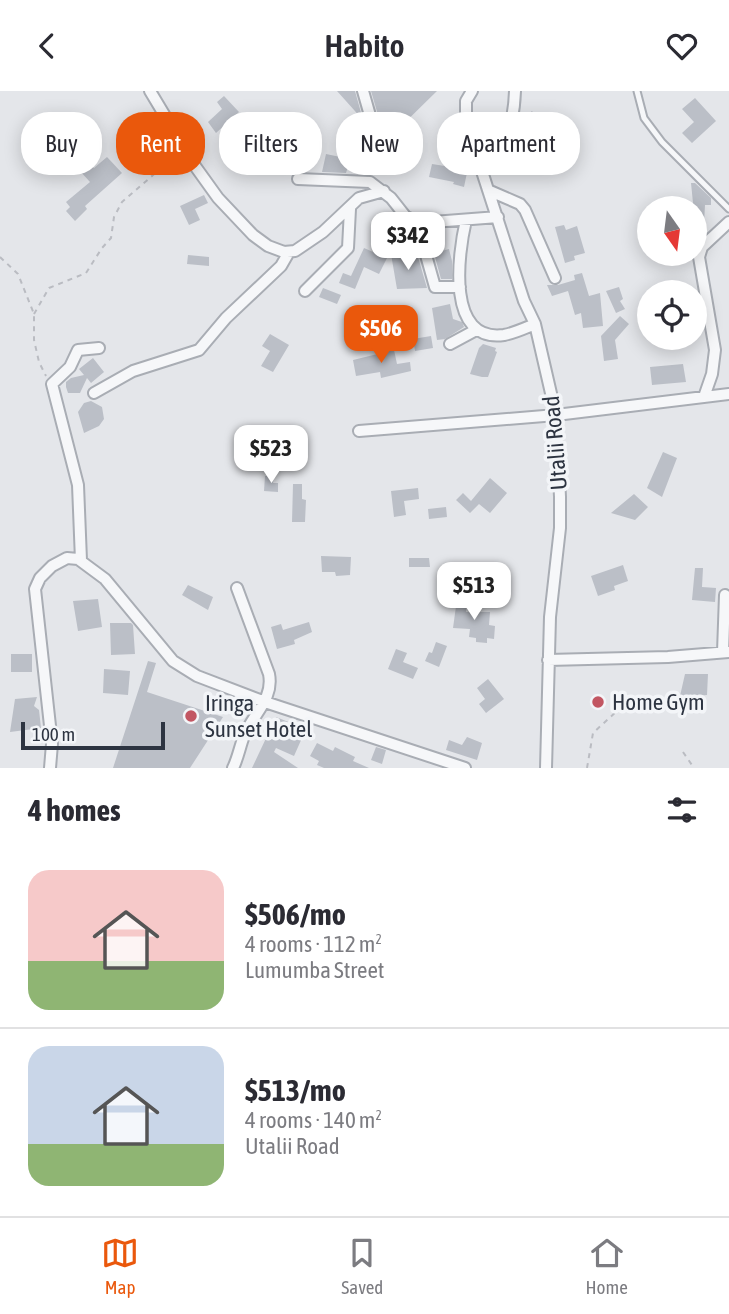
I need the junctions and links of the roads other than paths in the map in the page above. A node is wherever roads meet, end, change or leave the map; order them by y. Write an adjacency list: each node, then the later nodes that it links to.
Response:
1 (150, 91): 19 (street)
2 (363, 91): 6 (street)
3 (472, 91): 7 (street, Utalii Road)
4 (515, 91): 8 (street)
5 (637, 91): 14 (lane)
6 (369, 112)
7 (464, 112)
8 (511, 112)
9 (485, 175): 12 (street, Utalii Road)
10 (298, 179): 11 (street)
11 (384, 191): 13 (street); 16 (street)
12 (490, 191): 15 (street, Utalii Road); 20 (street)
13 (350, 209): 19 (street); 22 (street)
14 (729, 209)
15 (498, 217): 16 (street); 23 (street, Utalii Road)
16 (466, 220): 21 (street)
17 (729, 222): 29 (street)
18 (424, 248): 21 (street)
19 (289, 252): 27 (street)
20 (555, 278)
21 (460, 287): 24 (street)
22 (305, 291)
23 (535, 324): 24 (street); 30 (street, Utalii Road)
24 (476, 330): 25 (street)
25 (450, 344)
26 (99, 348): 32 (street)
27 (94, 393)
28 (729, 394): 29 (street)
29 (704, 397): 30 (street)
30 (556, 415): 31 (street); 36 (street, Utalii Road)
31 (359, 431)
32 (81, 560): 37 (street); 38 (street)
33 (237, 588): 37 (street)
34 (725, 595): 35 (street)
35 (726, 652): 36 (street)
36 (548, 660): 41 (street, Utalii Road)
37 (265, 702): 39 (street); 40 (street)
38 (50, 768)
39 (233, 768)
40 (466, 768)
41 (546, 768)

